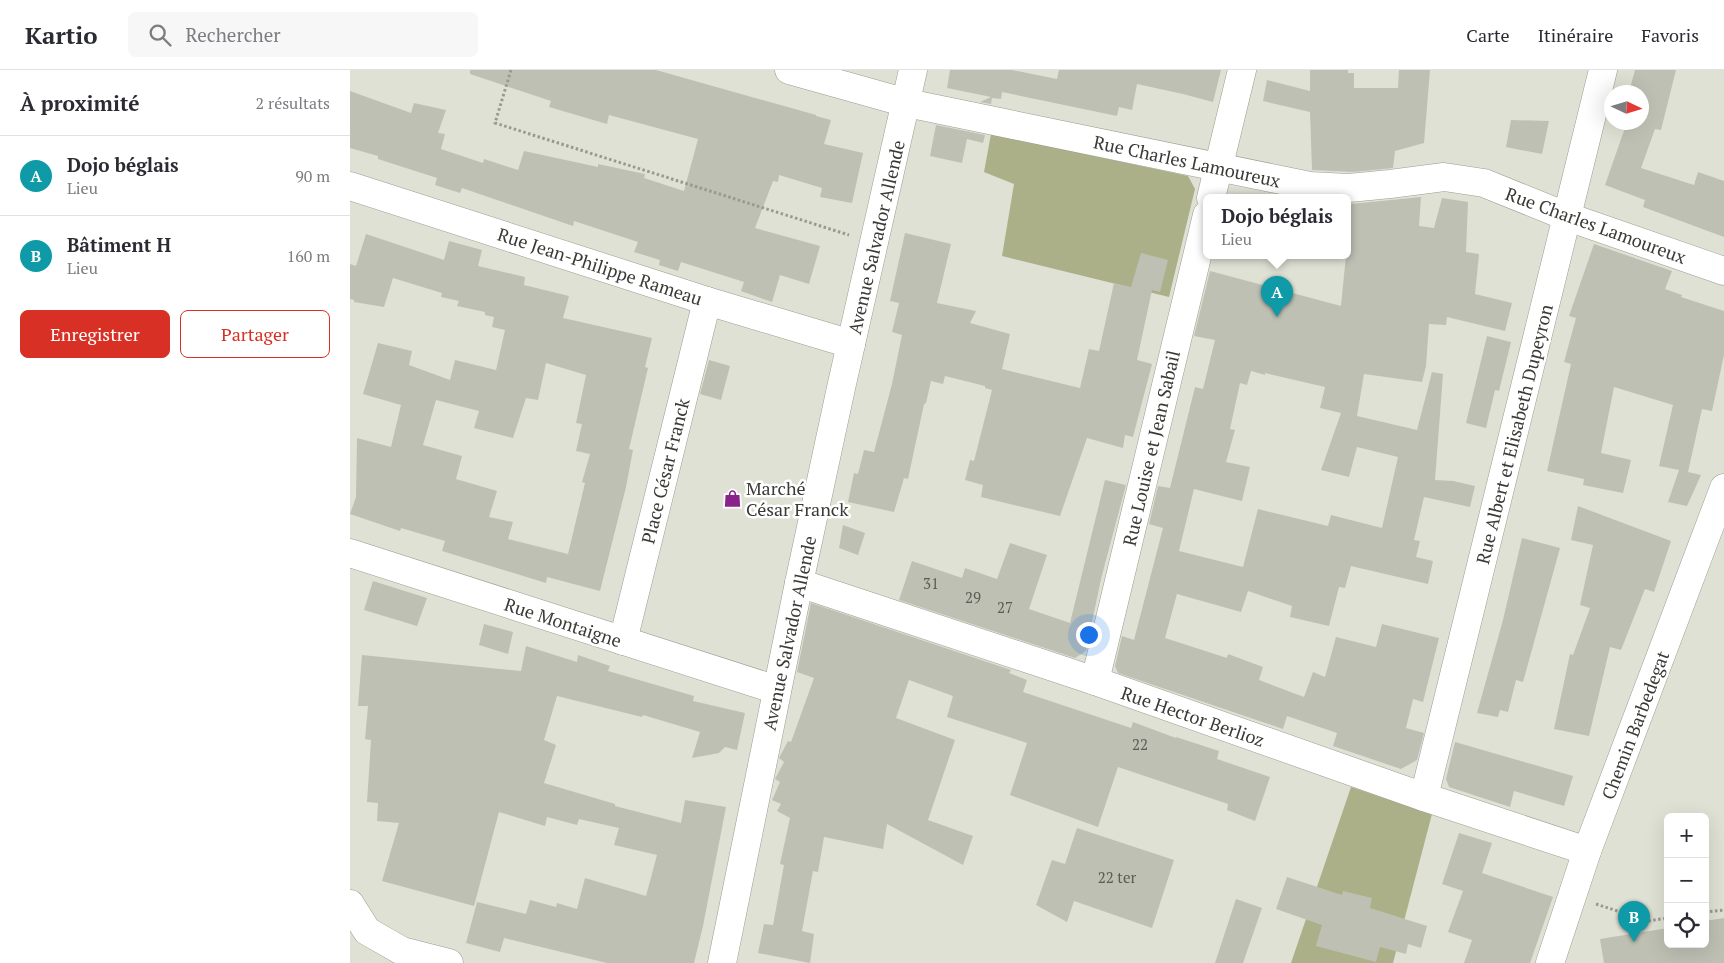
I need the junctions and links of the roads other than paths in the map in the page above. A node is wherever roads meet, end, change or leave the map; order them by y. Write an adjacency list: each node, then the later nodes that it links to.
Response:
1 (789, 70): 5 (street, Rue Charles Lamoureux)
2 (913, 70): 5 (street, Avenue Salvador Allende)
3 (1242, 70): 6 (street)
4 (1603, 70): 9 (street, Rue Albert et Elisabeth Dupeyron)
5 (907, 104): 6 (street, Rue Charles Lamoureux); 13 (street, Avenue Salvador Allende)
6 (1218, 168): 8 (street); 9 (street, Rue Charles Lamoureux)
7 (350, 186): 12 (street, Rue Jean-Philippe Rameau)
8 (1212, 194)
9 (1568, 217): 11 (street, Rue Charles Lamoureux); 20 (street, Rue Albert et Elisabeth Dupeyron)
10 (1203, 232): 18 (street, Rue Louise et Jean Sabail)
11 (1724, 271)
12 (707, 301): 13 (street, Rue Jean-Philippe Rameau); 17 (street, Place César Franck)
13 (851, 344): 16 (street, Avenue Salvador Allende)
14 (1724, 488): 21 (street, Chemin Barbedegat)
15 (350, 553): 17 (street, Rue Montaigne)
16 (799, 583): 18 (street, Rue Hector Berlioz); 19 (street, Avenue Salvador Allende)
17 (623, 641): 19 (street, Rue Montaigne)
18 (1095, 682): 20 (street, Rue Hector Berlioz)
19 (777, 690): 24 (street, Avenue Salvador Allende)
20 (1424, 797): 21 (street, Rue Hector Berlioz)
21 (1587, 851): 25 (street, Chemin Barbedegat)
22 (350, 904): 23 (street)
23 (449, 963)
24 (722, 963)
25 (1550, 963)

